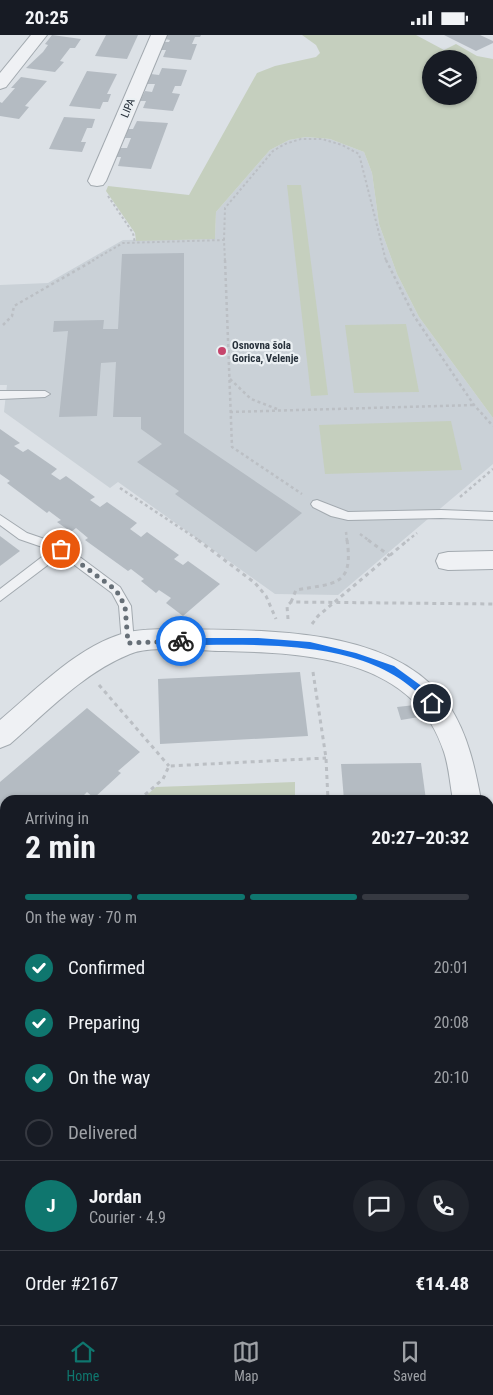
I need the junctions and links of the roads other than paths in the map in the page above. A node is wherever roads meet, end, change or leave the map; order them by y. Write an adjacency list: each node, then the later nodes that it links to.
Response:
1 (39, 35): 3 (street)
2 (159, 35): 4 (street, LIPA)
3 (0, 84)
4 (97, 181)
5 (0, 395): 6 (lane)
6 (45, 395)
7 (317, 504): 8 (lane)
8 (493, 516)
9 (0, 519): 10 (lane)
10 (61, 549): 13 (lane); 14 (lane)
11 (493, 560): 12 (street)
12 (448, 561)
13 (0, 596)
14 (128, 643): 15 (street); 16 (street)
15 (0, 737)
16 (466, 795)

